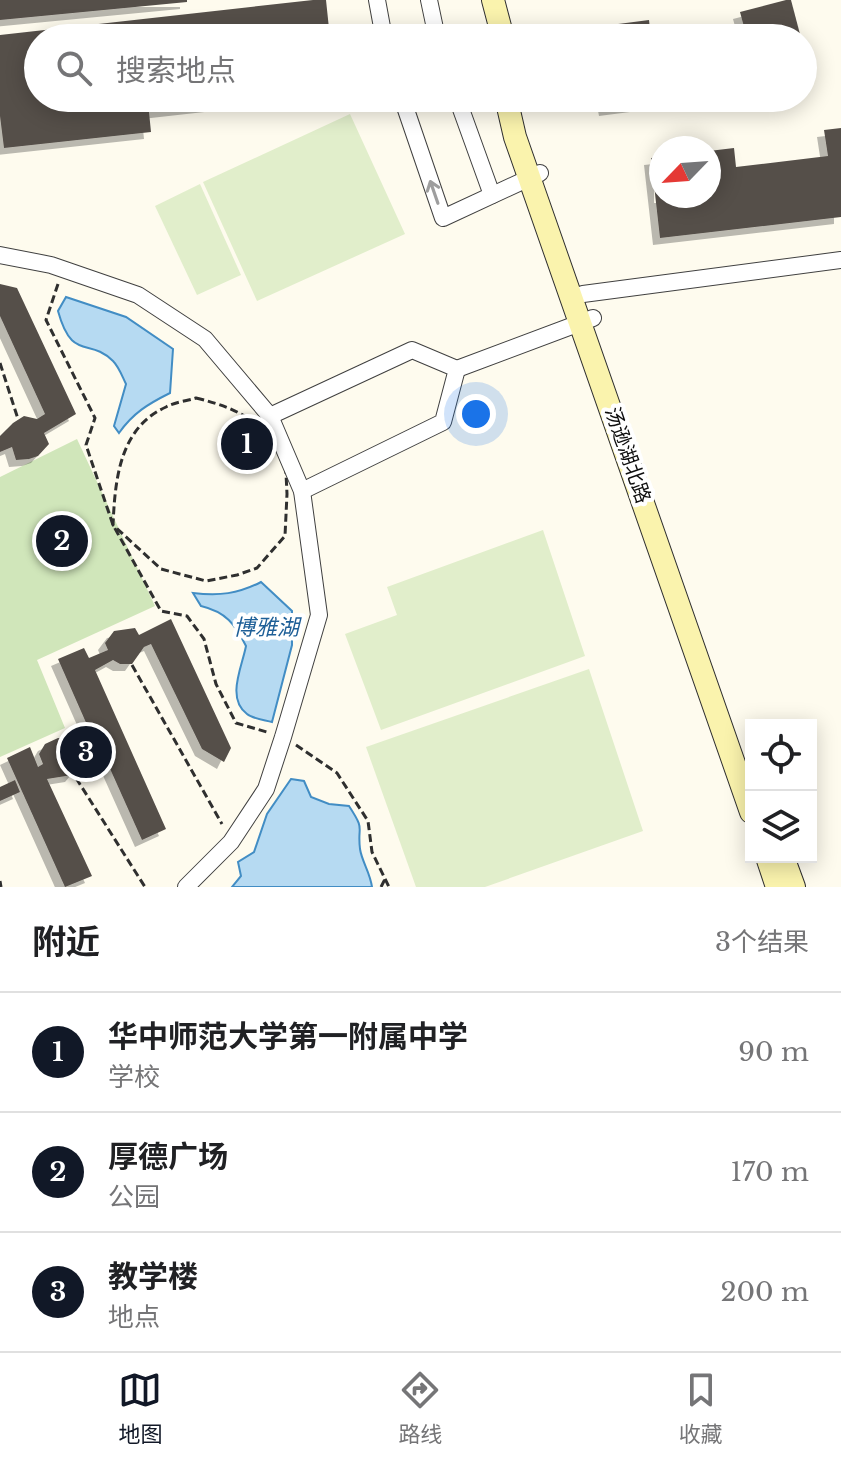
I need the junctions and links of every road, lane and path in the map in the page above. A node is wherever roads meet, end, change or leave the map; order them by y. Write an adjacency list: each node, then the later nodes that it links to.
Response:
1 (377, 0): 5 (street)
2 (429, 0): 6 (street)
3 (482, 0): 7 (main road)
4 (493, 0): 8 (main road)
5 (381, 24)
6 (434, 24)
7 (488, 24)
8 (499, 24)
9 (407, 112): 14 (street, one-way to 9)
10 (462, 112): 14 (street)
11 (511, 112): 13 (main road, 汤逊湖北路)
12 (520, 112): 13 (main road, 汤逊湖北路)
13 (535, 176): 14 (street); 18 (main road, 汤逊湖北路)
14 (492, 195)
15 (0, 255): 17 (street)
16 (841, 260): 18 (street)
17 (63, 269): 22 (street); 26 (path)
18 (578, 296): 19 (main road, 汤逊湖北路)
19 (587, 320): 21 (street); 29 (main road, 汤逊湖北路); 31 (main road, 汤逊湖北路)
20 (0, 363): 23 (path)
21 (457, 369): 22 (street); 25 (street)
22 (270, 416): 24 (street)
23 (18, 419)
24 (285, 452): 25 (street); 26 (path); 26 (path)
25 (302, 491): 28 (street)
26 (113, 525): 28 (path)
27 (132, 665): 32 (path)
28 (283, 737): 32 (street); 35 (path)
29 (745, 750)
30 (76, 778): 38 (path)
31 (745, 794)
32 (231, 842): 39 (street)
33 (769, 863): 42 (main road)
34 (785, 863): 43 (main road)
35 (386, 877): 40 (path); 41 (path)
36 (0, 881): 37 (path)
37 (1, 887)
38 (145, 887)
39 (186, 887)
40 (381, 887)
41 (389, 887)
42 (777, 887)
43 (794, 887)

